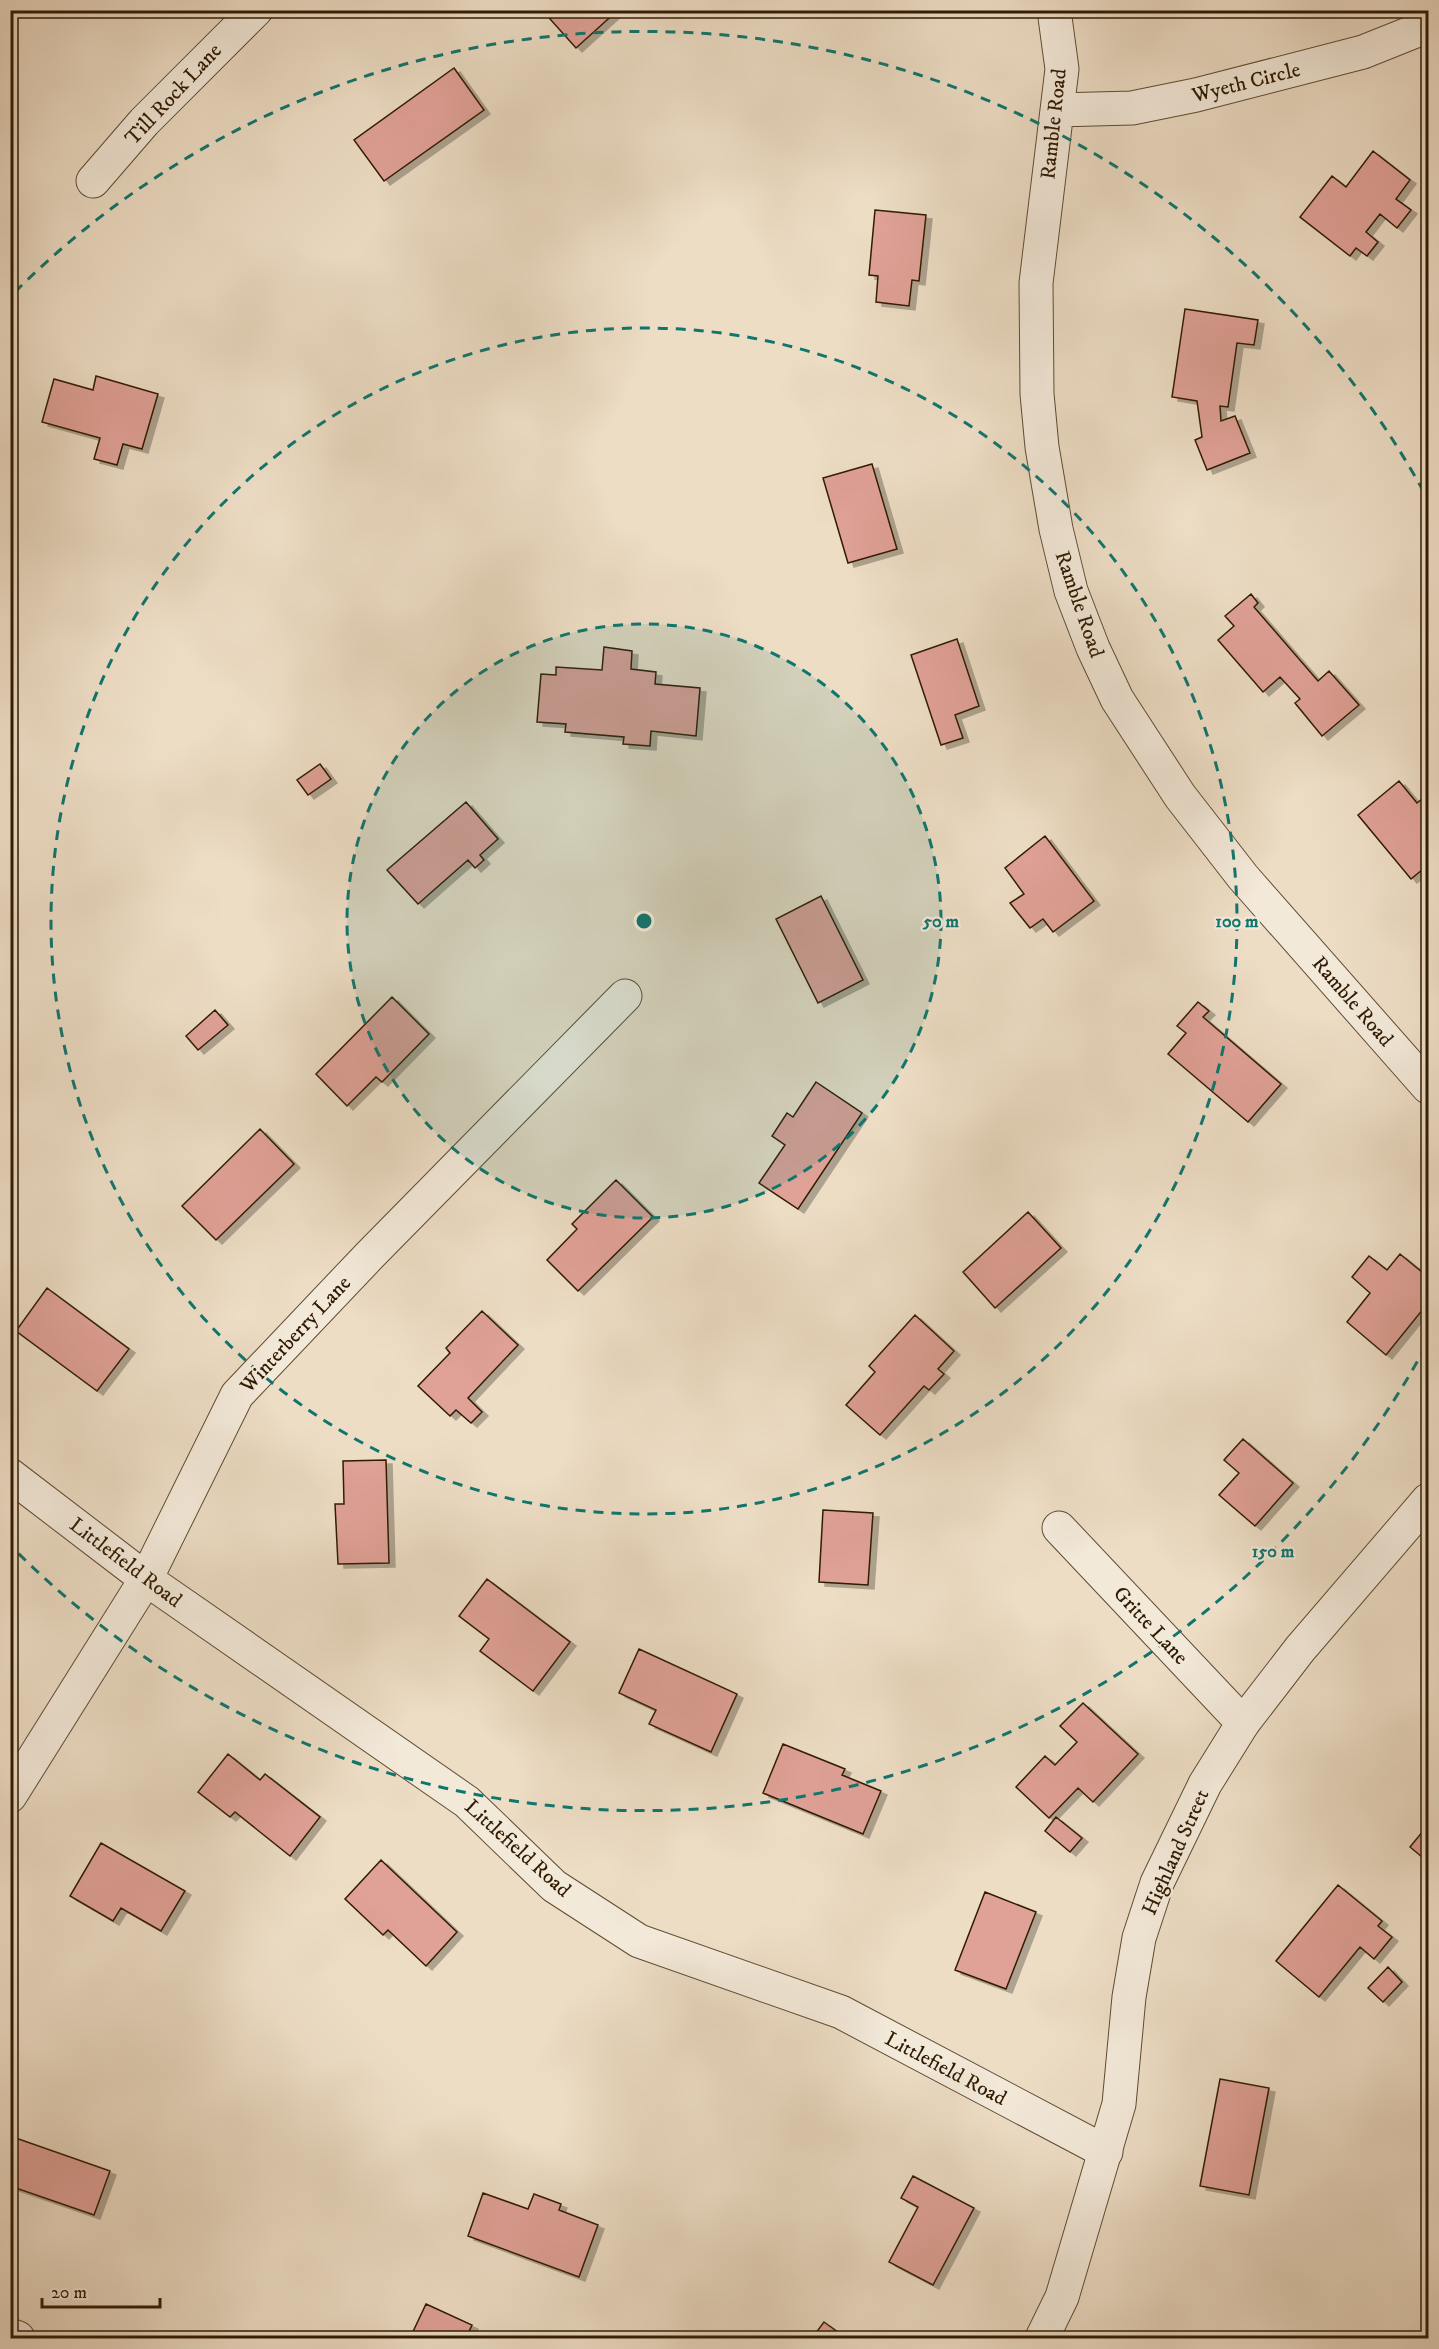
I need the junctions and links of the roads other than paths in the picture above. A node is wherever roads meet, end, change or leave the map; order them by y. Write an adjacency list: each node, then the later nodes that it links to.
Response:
1 (256, 10): 5 (street, Till Rock Lane)
2 (1054, 10): 4 (street, Ramble Road)
3 (1428, 26): 4 (street, Wyeth Circle)
4 (1057, 110): 7 (street, Ramble Road)
5 (93, 181)
6 (626, 996): 11 (street, Winterberry Lane)
7 (1428, 1087)
8 (10, 1475): 11 (street, Littlefield Road)
9 (1428, 1500): 12 (street, Highland Street)
10 (1059, 1528): 12 (street, Gritte Lane)
11 (146, 1579): 13 (street, Winterberry Lane); 14 (street, Littlefield Road)
12 (1243, 1723): 14 (street, Highland Street)
13 (10, 1796)
14 (1107, 2152): 17 (street, Highland Street)
15 (10, 2335): 16 (street)
16 (18, 2338)
17 (1042, 2338)

